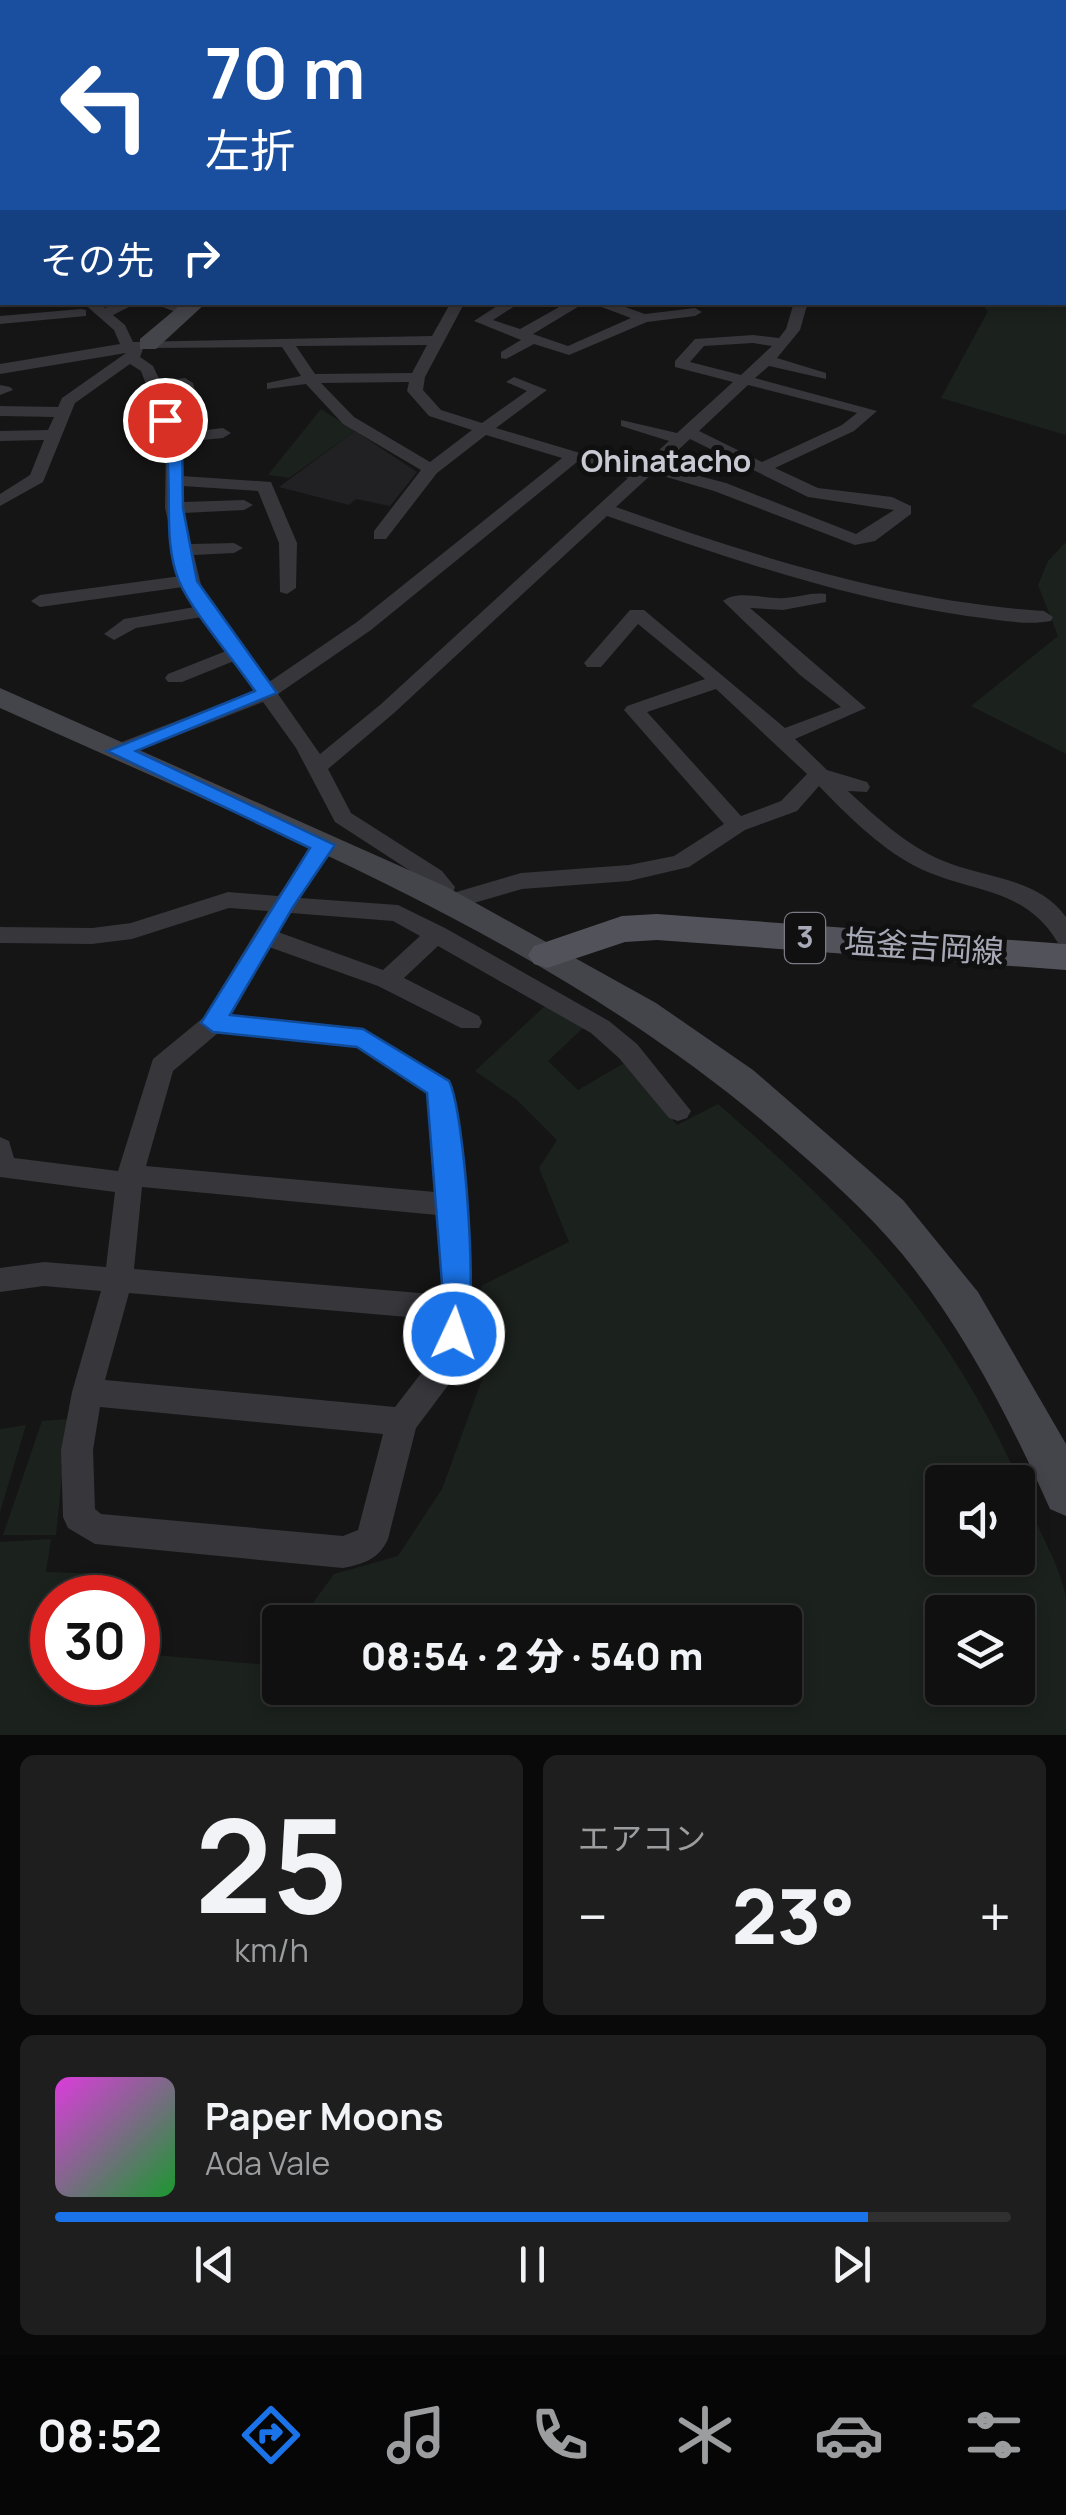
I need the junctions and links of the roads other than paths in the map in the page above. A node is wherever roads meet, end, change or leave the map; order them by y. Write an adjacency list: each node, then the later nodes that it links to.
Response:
1 (125, 305): 10 (street)
2 (456, 305): 14 (street)
3 (508, 305): 13 (street)
4 (574, 305): 13 (street)
5 (604, 305): 11 (street)
6 (800, 305): 16 (street)
7 (190, 307): 17 (street)
8 (85, 308): 10 (street); 12 (street)
9 (695, 312): 11 (street)
10 (103, 314): 17 (street)
11 (644, 318): 13 (street)
12 (0, 320)
13 (528, 336): 18 (street)
14 (437, 340): 15 (street); 22 (street)
15 (286, 342): 17 (street); 24 (street)
16 (782, 343): 19 (street); 23 (street)
17 (136, 350): 20 (street); 26 (street); 29 (street)
18 (506, 355)
19 (766, 360): 21 (street); 23 (street)
20 (0, 369)
21 (822, 376)
22 (417, 377): 24 (street); 32 (street)
23 (748, 378): 36 (street); 39 (street)
24 (310, 379): 27 (street); 40 (street)
25 (514, 382): 32 (street)
26 (154, 386): 30 (street); 30 (street)
27 (272, 386)
28 (0, 411): 29 (street)
29 (60, 412): 35 (street)
30 (165, 420): 37 (street)
31 (627, 423): 36 (street)
32 (484, 429): 38 (street); 40 (street)
33 (223, 433): 37 (street)
34 (0, 436): 35 (street)
35 (54, 436): 43 (street)
36 (684, 436): 39 (street); 41 (street)
37 (174, 438): 42 (street)
38 (575, 456): 41 (street); 61 (street)
39 (762, 468): 41 (street)
40 (431, 470): 47 (street)
41 (644, 472): 46 (street)
42 (176, 481): 45 (street); 51 (street)
43 (0, 500)
44 (244, 504): 45 (street)
45 (174, 508): 49 (street)
46 (604, 508): 55 (street); 65 (street)
47 (380, 535)
48 (234, 548): 49 (street)
49 (182, 550): 50 (street)
50 (188, 581): 53 (street); 54 (street)
51 (287, 588)
52 (819, 598): 63 (street)
53 (40, 601)
54 (207, 611): 56 (street); 57 (street)
55 (1044, 617)
56 (114, 634)
57 (240, 652): 59 (street); 61 (street)
58 (594, 663): 60 (street)
59 (176, 678)
60 (718, 681): 63 (street); 68 (street)
61 (267, 693): 64 (street); 65 (street)
62 (0, 697): 64 (street)
63 (781, 736): 66 (street)
64 (118, 751): 69 (street)
65 (318, 766): 71 (street)
66 (818, 774): 67 (street); 68 (street); 74 (street)
67 (859, 787)
68 (737, 825): 71 (street)
69 (324, 845): 70 (street); 71 (street)
70 (284, 902): 71 (street); 72 (street); 73 (street)
71 (442, 911): 75 (street); 77 (street); 80 (street)
72 (0, 935)
73 (263, 936): 77 (street); 79 (street)
74 (1066, 937)
75 (548, 954): 76 (main road, 塩釜吉岡線 / 3); 89 (street)
76 (1066, 958)
77 (388, 980): 78 (street)
78 (470, 1022)
79 (213, 1023): 82 (street); 83 (street)
80 (678, 1112)
81 (0, 1148): 82 (street)
82 (130, 1179): 83 (street); 84 (street)
83 (452, 1205): 86 (street)
84 (119, 1278): 85 (street); 86 (street); 87 (street)
85 (0, 1280)
86 (458, 1309): 88 (street)
87 (87, 1392): 88 (street); 88 (street)
88 (402, 1422)
89 (1066, 1494)

